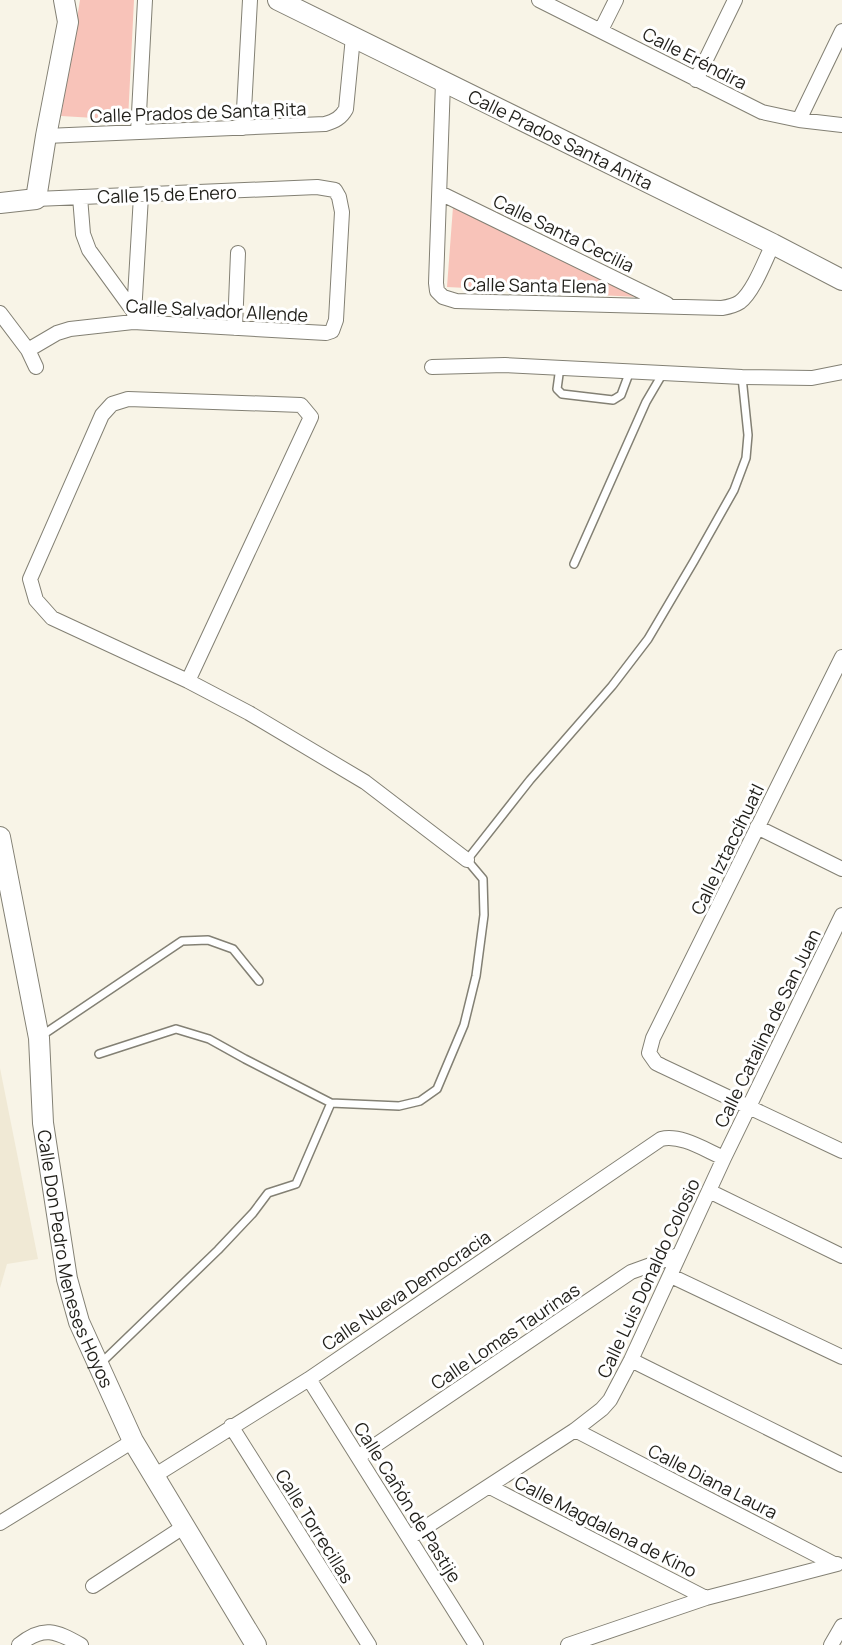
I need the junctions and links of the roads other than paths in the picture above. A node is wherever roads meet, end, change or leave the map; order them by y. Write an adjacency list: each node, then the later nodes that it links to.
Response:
1 (64, 0): 17 (street)
2 (145, 0): 16 (street)
3 (250, 0): 15 (street)
4 (278, 0): 10 (street, Calle Prados Santa Anita)
5 (539, 0): 8 (street, Calle Eréndira)
6 (616, 0): 8 (street)
7 (735, 0): 11 (street)
8 (601, 30): 11 (street, Calle Eréndira)
9 (842, 31): 13 (street)
10 (353, 37): 12 (street, Calle Prados Santa Anita); 15 (street, Calle Prados de Santa Rita)
11 (696, 80): 13 (street, Calle Eréndira)
12 (443, 82): 18 (street, Calle Santa Elena); 23 (street, Calle Prados Santa Anita)
13 (799, 120): 14 (street, Calle Eréndira)
14 (842, 124)
15 (243, 128): 16 (street, Calle Prados de Santa Rita)
16 (138, 132): 17 (street, Calle Prados de Santa Rita)
17 (46, 136): 21 (street)
18 (440, 194): 26 (street, Calle Santa Cecilia); 26 (street, Calle Santa Elena)
19 (141, 196): 20 (street, Calle 15 de Enero); 28 (street); 29 (street, Calle 15 de Enero)
20 (80, 197): 21 (street, Calle 15 de Enero); 28 (street)
21 (36, 199): 22 (street, Calle 15 de Enero)
22 (0, 203)
23 (773, 244): 25 (street, Calle Prados Santa Anita); 26 (street, Calle Santa Elena)
24 (238, 253): 30 (street)
25 (842, 280)
26 (672, 306)
27 (0, 313): 31 (street)
28 (133, 317): 30 (street, Calle Salvador Allende); 31 (street, Calle Salvador Allende)
29 (336, 327): 30 (street, Calle Salvador Allende)
30 (235, 328)
31 (28, 350): 32 (street)
32 (36, 366)
33 (432, 367): 34 (street)
34 (560, 367): 35 (street); 35 (lane)
35 (630, 371): 37 (street)
36 (842, 372): 38 (street)
37 (663, 373): 38 (street); 39 (lane)
38 (742, 377): 44 (lane)
39 (574, 564)
40 (842, 657): 42 (street, Calle Iztaccíhuatl)
41 (188, 681): 41 (street); 44 (street)
42 (757, 827): 45 (street); 51 (street, Calle Iztaccíhuatl)
43 (0, 837): 48 (street, Calle Don Pedro Meneses Hoyos)
44 (467, 860): 50 (lane)
45 (842, 869)
46 (842, 915): 51 (street, Calle Catalina de San Juan)
47 (259, 981): 48 (lane)
48 (39, 1038): 60 (street, Calle Don Pedro Meneses Hoyos)
49 (99, 1054): 50 (lane)
50 (331, 1103): 60 (lane)
51 (749, 1106): 52 (street); 53 (street, Calle Catalina de San Juan)
52 (842, 1151)
53 (724, 1158): 54 (street, Calle Luis Donaldo Colosio); 61 (street, Calle Nueva Democracia)
54 (708, 1191): 55 (street, Calle Luis Donaldo Colosio); 56 (street)
55 (678, 1255): 57 (street, Calle Luis Donaldo Colosio); 65 (street, Calle Lomas Taurinas)
56 (842, 1256)
57 (671, 1276): 58 (street); 59 (street, Calle Luis Donaldo Colosio)
58 (842, 1357)
59 (631, 1360): 63 (street, Calle Luis Donaldo Colosio); 66 (street)
60 (99, 1364): 64 (street, Calle Don Pedro Meneses Hoyos)
61 (309, 1379): 62 (street, Calle Nueva Democracia); 65 (street, Calle Cañón de Pastije)
62 (231, 1426): 67 (street, Calle Nueva Democracia); 79 (street, Calle Torrecillas)
63 (575, 1430): 68 (street, Calle Luis Donaldo Colosio); 72 (street, Calle Diana Laura)
64 (133, 1441): 67 (street, Calle Don Pedro Meneses Hoyos); 69 (street)
65 (358, 1457): 71 (street, Calle Cañón de Pastije)
66 (842, 1465)
67 (154, 1476): 70 (street, Calle Don Pedro Meneses Hoyos)
68 (490, 1487): 71 (street, Calle Luis Donaldo Colosio); 74 (street, Calle Magdalena de Kino)
69 (0, 1522)
70 (185, 1526): 73 (street); 78 (street, Calle Don Pedro Meneses Hoyos)
71 (409, 1538): 80 (street, Calle Cañón de Pastije)
72 (838, 1564): 74 (street)
73 (93, 1586)
74 (705, 1598): 81 (street)
75 (842, 1626): 82 (street)
76 (19, 1645): 77 (street)
77 (81, 1645)
78 (256, 1645)
79 (369, 1645)
80 (476, 1645)
81 (568, 1645)
82 (831, 1645)

